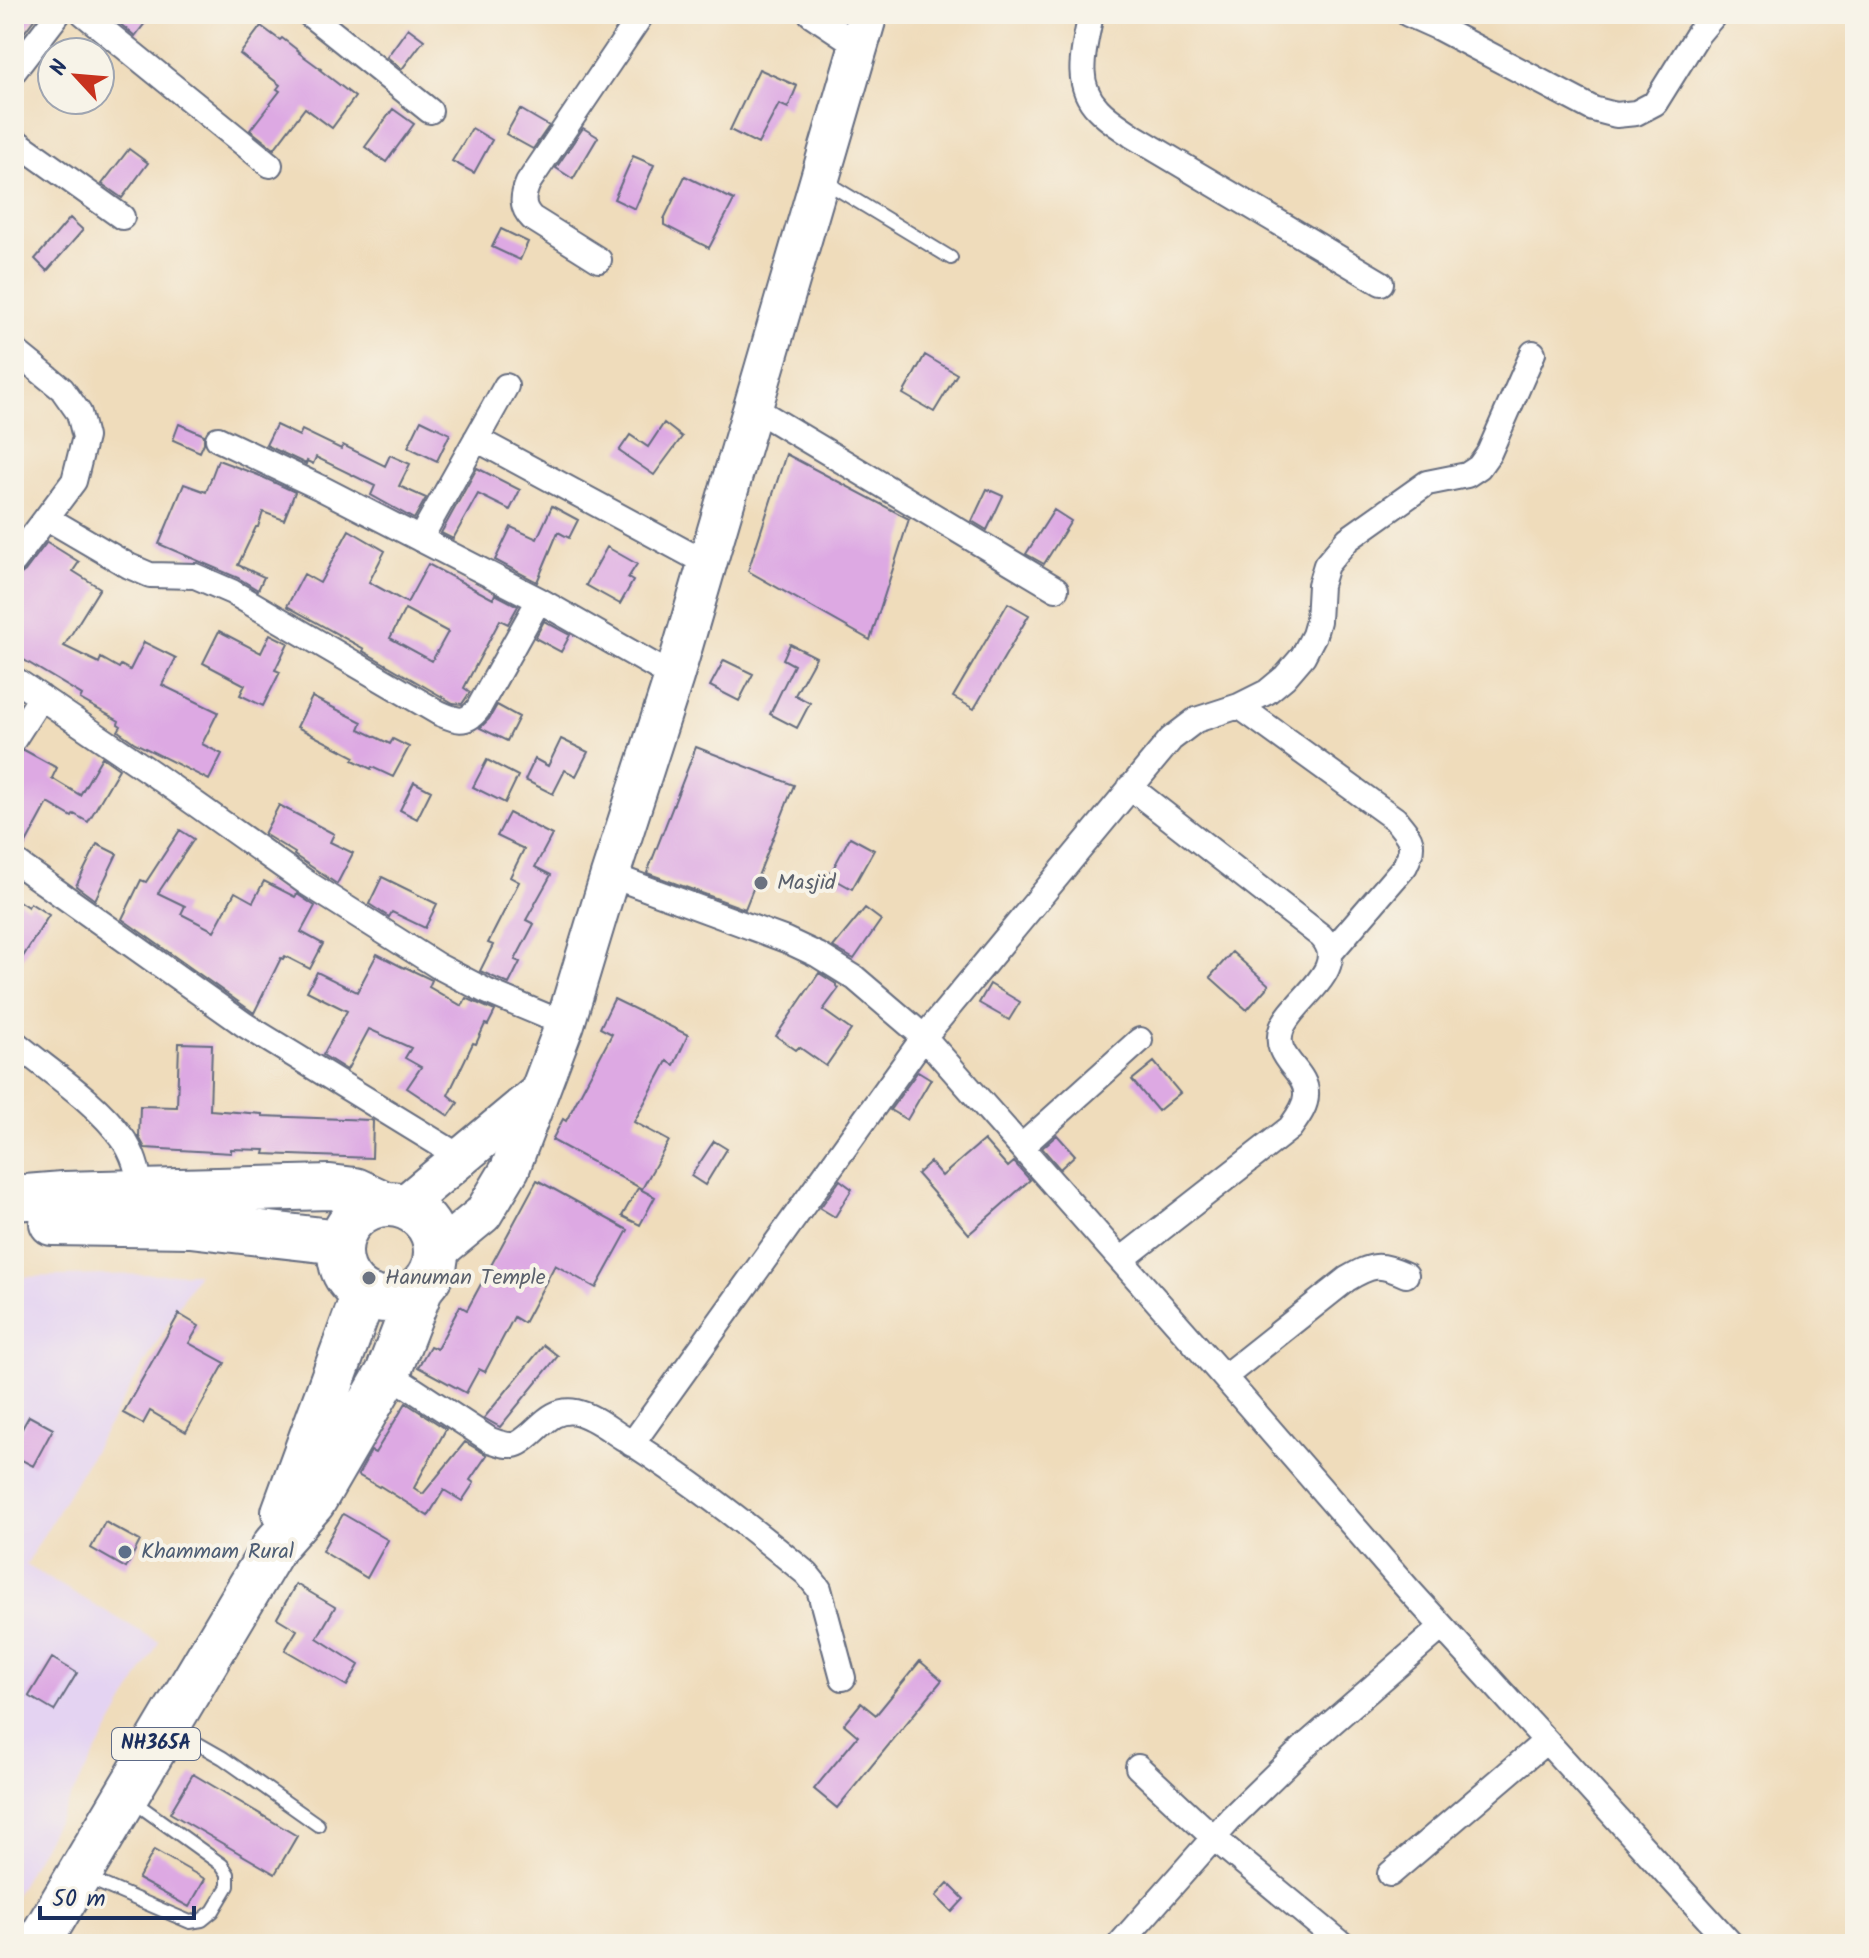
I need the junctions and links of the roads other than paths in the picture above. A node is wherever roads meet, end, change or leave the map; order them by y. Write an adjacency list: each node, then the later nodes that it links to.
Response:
1 (58, 14): 11 (street)
2 (84, 14): 14 (street)
3 (309, 14): 12 (street)
4 (642, 14): 18 (street)
5 (811, 14): 10 (street)
6 (1091, 14): 19 (street)
7 (1408, 14): 9 (street)
8 (1715, 14): 9 (street)
9 (1440, 20)
10 (863, 30): 15 (main road)
11 (14, 71)
12 (430, 111)
13 (14, 140): 16 (street)
14 (270, 165)
15 (820, 178): 17 (lane); 23 (main road)
16 (122, 217)
17 (951, 258)
18 (599, 260)
19 (1381, 283)
20 (14, 350): 26 (street)
21 (1533, 353): 35 (street)
22 (506, 386): 25 (street)
23 (752, 407): 29 (main road); 30 (street)
24 (218, 439): 27 (street)
25 (476, 439): 27 (street); 29 (street)
26 (47, 518): 28 (street); 31 (street)
27 (420, 539): 31 (street)
28 (14, 561)
29 (706, 563): 32 (main road)
30 (1056, 589)
31 (539, 600): 32 (street)
32 (674, 677): 39 (main road)
33 (14, 679): 34 (street)
34 (41, 697): 36 (street); 41 (street)
35 (1239, 706): 37 (street); 40 (street)
36 (14, 739)
37 (1130, 787): 40 (street); 42 (street)
38 (14, 861): 47 (street)
39 (610, 875): 41 (main road); 42 (street)
40 (1331, 952): 53 (street)
41 (565, 1024): 45 (main road)
42 (924, 1037): 46 (street); 59 (street)
43 (1140, 1040): 46 (street)
44 (14, 1042): 48 (street)
45 (541, 1090): 47 (main road); 54 (main road)
46 (1021, 1147): 53 (street)
47 (462, 1158): 50 (main road)
48 (141, 1192): 49 (highway); 50 (highway)
49 (14, 1198)
50 (393, 1204): 52 (highway); 54 (highway)
51 (14, 1226): 52 (highway)
52 (340, 1242): 56 (highway)
53 (1121, 1260): 58 (street)
54 (429, 1270): 56 (highway); 57 (highway, NH365A)
55 (1406, 1275): 58 (street)
56 (364, 1294): 60 (highway, NH365A)
57 (388, 1373): 59 (street); 60 (highway, NH365A)
58 (1224, 1377): 61 (street)
59 (632, 1444): 62 (street)
60 (275, 1545): 63 (highway, NH365A)
61 (1442, 1627): 64 (street); 68 (street)
62 (843, 1678)
63 (167, 1726): 66 (highway, NH365A); 67 (lane)
64 (1546, 1741): 69 (street); 74 (street)
65 (1138, 1767): 68 (street)
66 (125, 1796): 70 (highway, NH365A); 70 (lane)
67 (318, 1825)
68 (1214, 1838): 72 (street); 73 (street)
69 (1390, 1874)
70 (79, 1875): 71 (highway, NH365A)
71 (38, 1944)
72 (1120, 1944)
73 (1342, 1944)
74 (1731, 1944)

